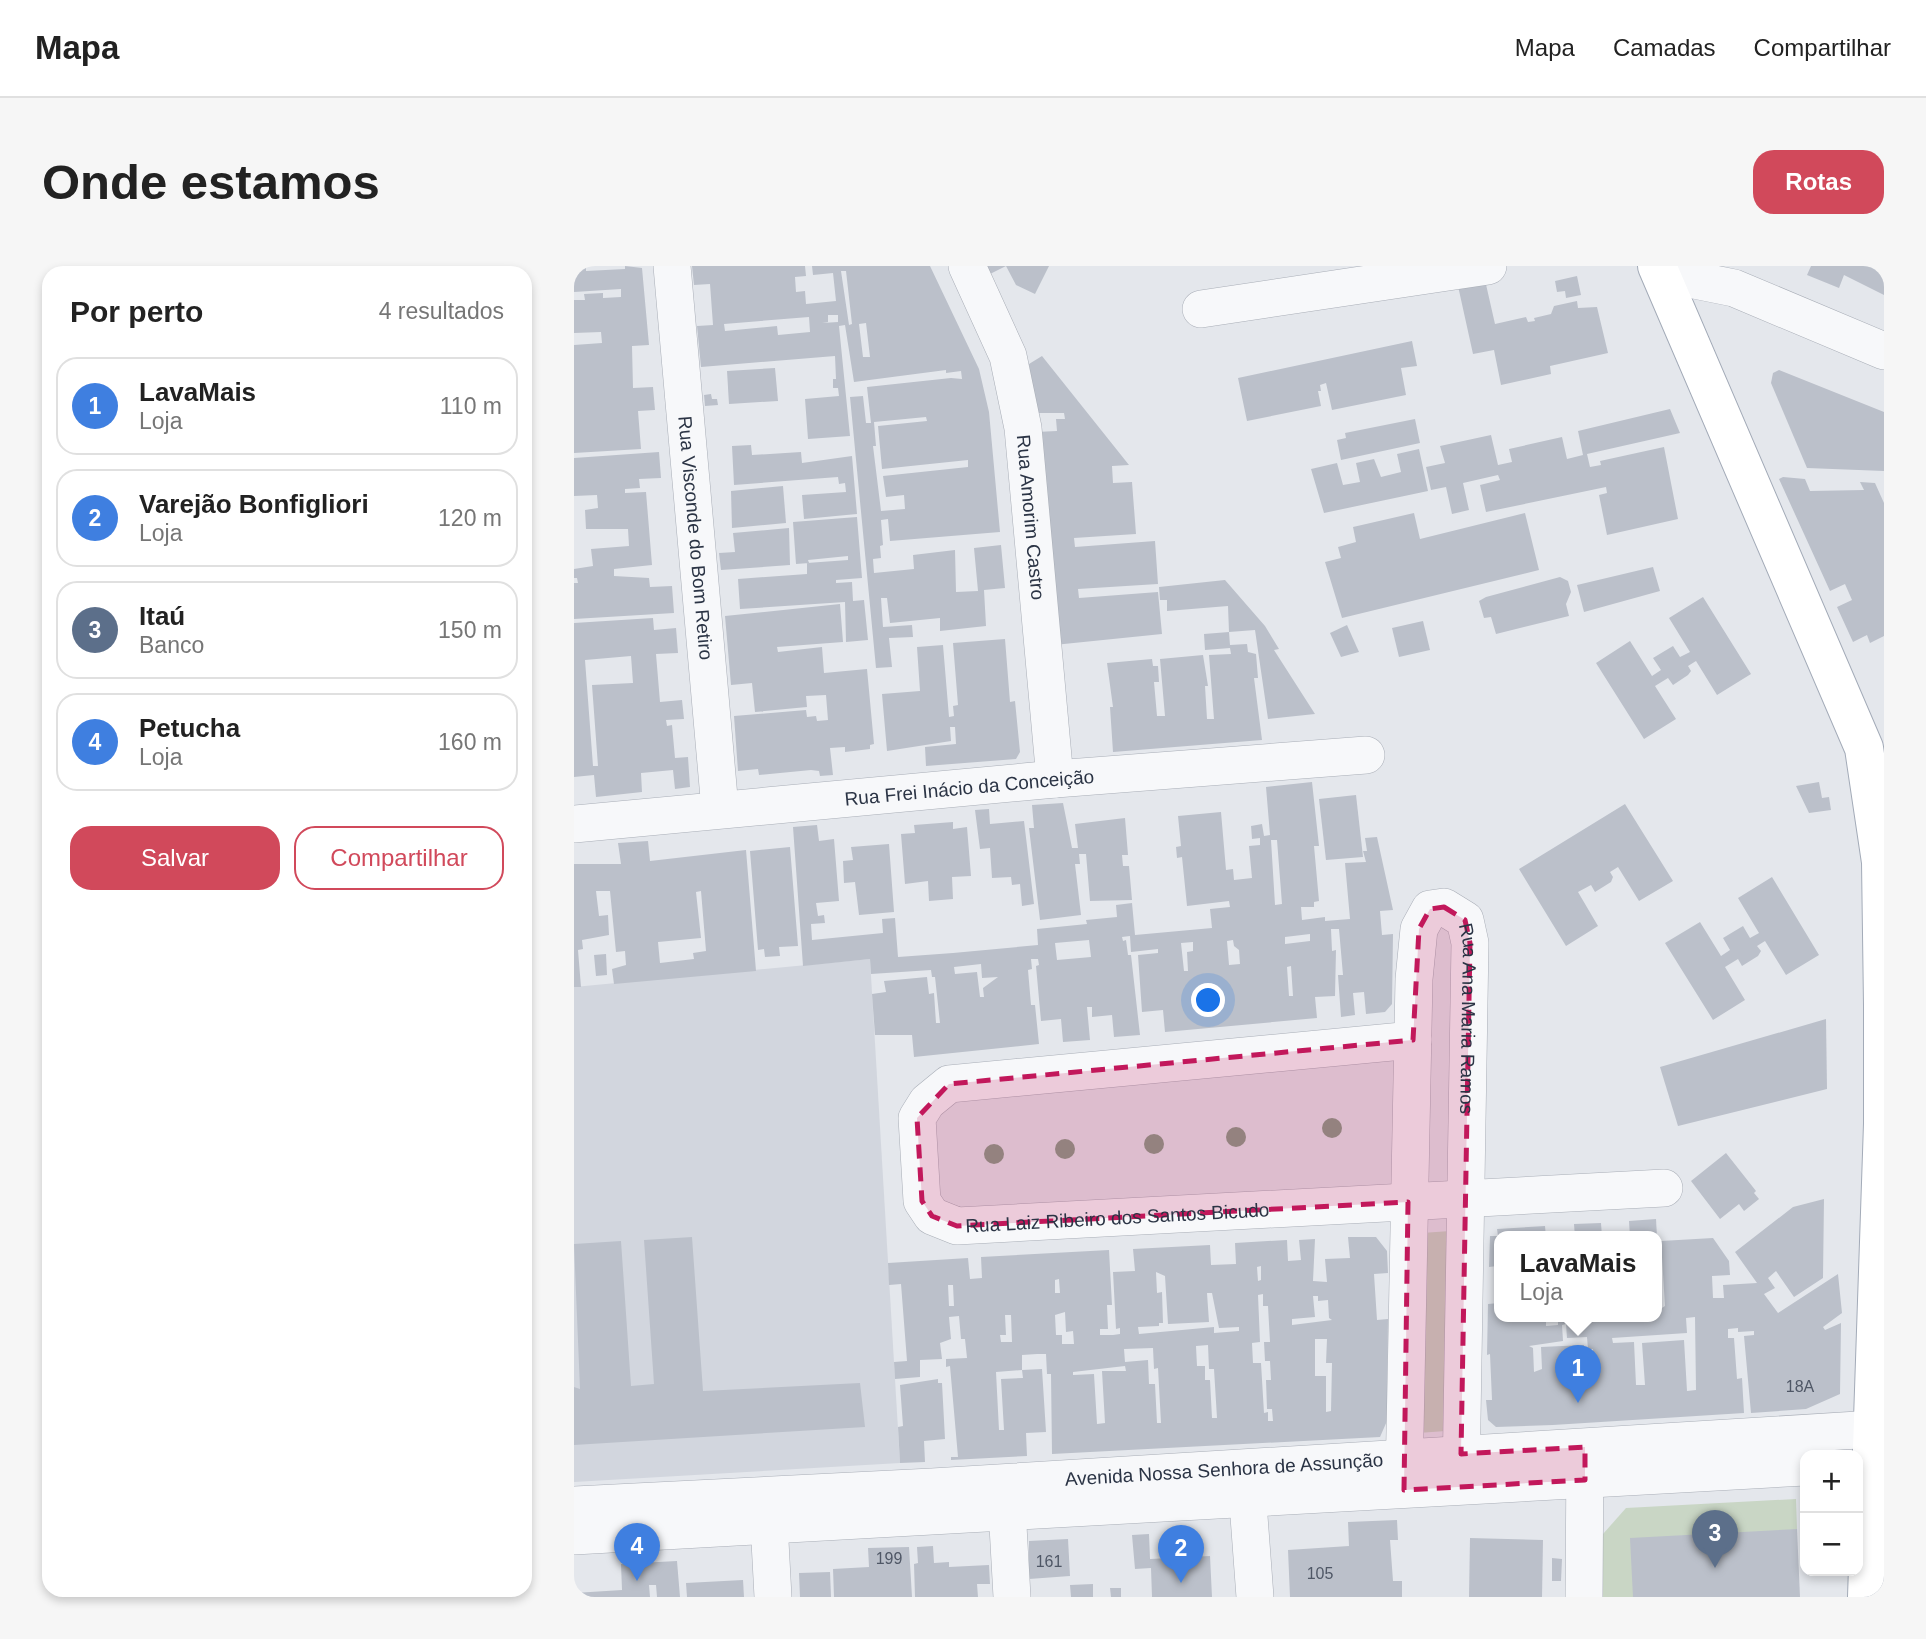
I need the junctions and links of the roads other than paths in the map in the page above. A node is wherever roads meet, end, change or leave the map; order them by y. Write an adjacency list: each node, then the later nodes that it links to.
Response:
1 (672, 266): 10 (street, Rua Visconde do Bom Retiro)
2 (967, 266): 9 (street, Rua Amorim Castro)
3 (1488, 266): 5 (street)
4 (1658, 269): 6 (street); 7 (main road)
5 (1201, 309)
6 (1884, 351)
7 (1874, 752): 12 (main road)
8 (1366, 755): 9 (street, Rua Frei Inácio da Conceição)
9 (1055, 779): 10 (street, Rua Frei Inácio da Conceição)
10 (720, 809): 11 (street, Rua Frei Inácio da Conceição)
11 (574, 824)
12 (1884, 1005): 14 (main road)
13 (1413, 1040): 16 (street, Rua Ana Maria Ramos); 17 (street, Rua Ana Maria Ramos); 17 (street, Rua Laiz Ribeiro dos Santos Bicudo)
14 (1884, 1124): 18 (main road)
15 (1664, 1188): 16 (street, Rua Laiz Ribeiro dos Santos Bicudo)
16 (1465, 1198): 17 (street, Rua Laiz Ribeiro dos Santos Bicudo); 21 (street, Rua Ana Maria Ramos)
17 (1408, 1202): 22 (street, Rua Ana Maria Ramos)
18 (1868, 1452): 19 (street, Avenida Nossa Senhora de Assunção); 32 (main road)
19 (1585, 1463): 20 (street, Avenida Nossa Senhora de Assunção); 21 (street, Avenida Nossa Senhora de Assunção); 31 (street)
20 (1800, 1466)
21 (1461, 1471): 22 (street, Avenida Nossa Senhora de Assunção)
22 (1403, 1474): 23 (street, Avenida Nossa Senhora de Assunção)
23 (1247, 1483): 24 (street, Avenida Nossa Senhora de Assunção); 30 (street)
24 (1006, 1498): 26 (street, Avenida Nossa Senhora de Assunção); 29 (street)
25 (574, 1505): 26 (street, Avenida Nossa Senhora de Assunção)
26 (768, 1511): 27 (street, Avenida Nossa Senhora de Assunção); 28 (street)
27 (574, 1536)
28 (773, 1597)
29 (1012, 1597)
30 (1255, 1597)
31 (1584, 1597)
32 (1867, 1597)

